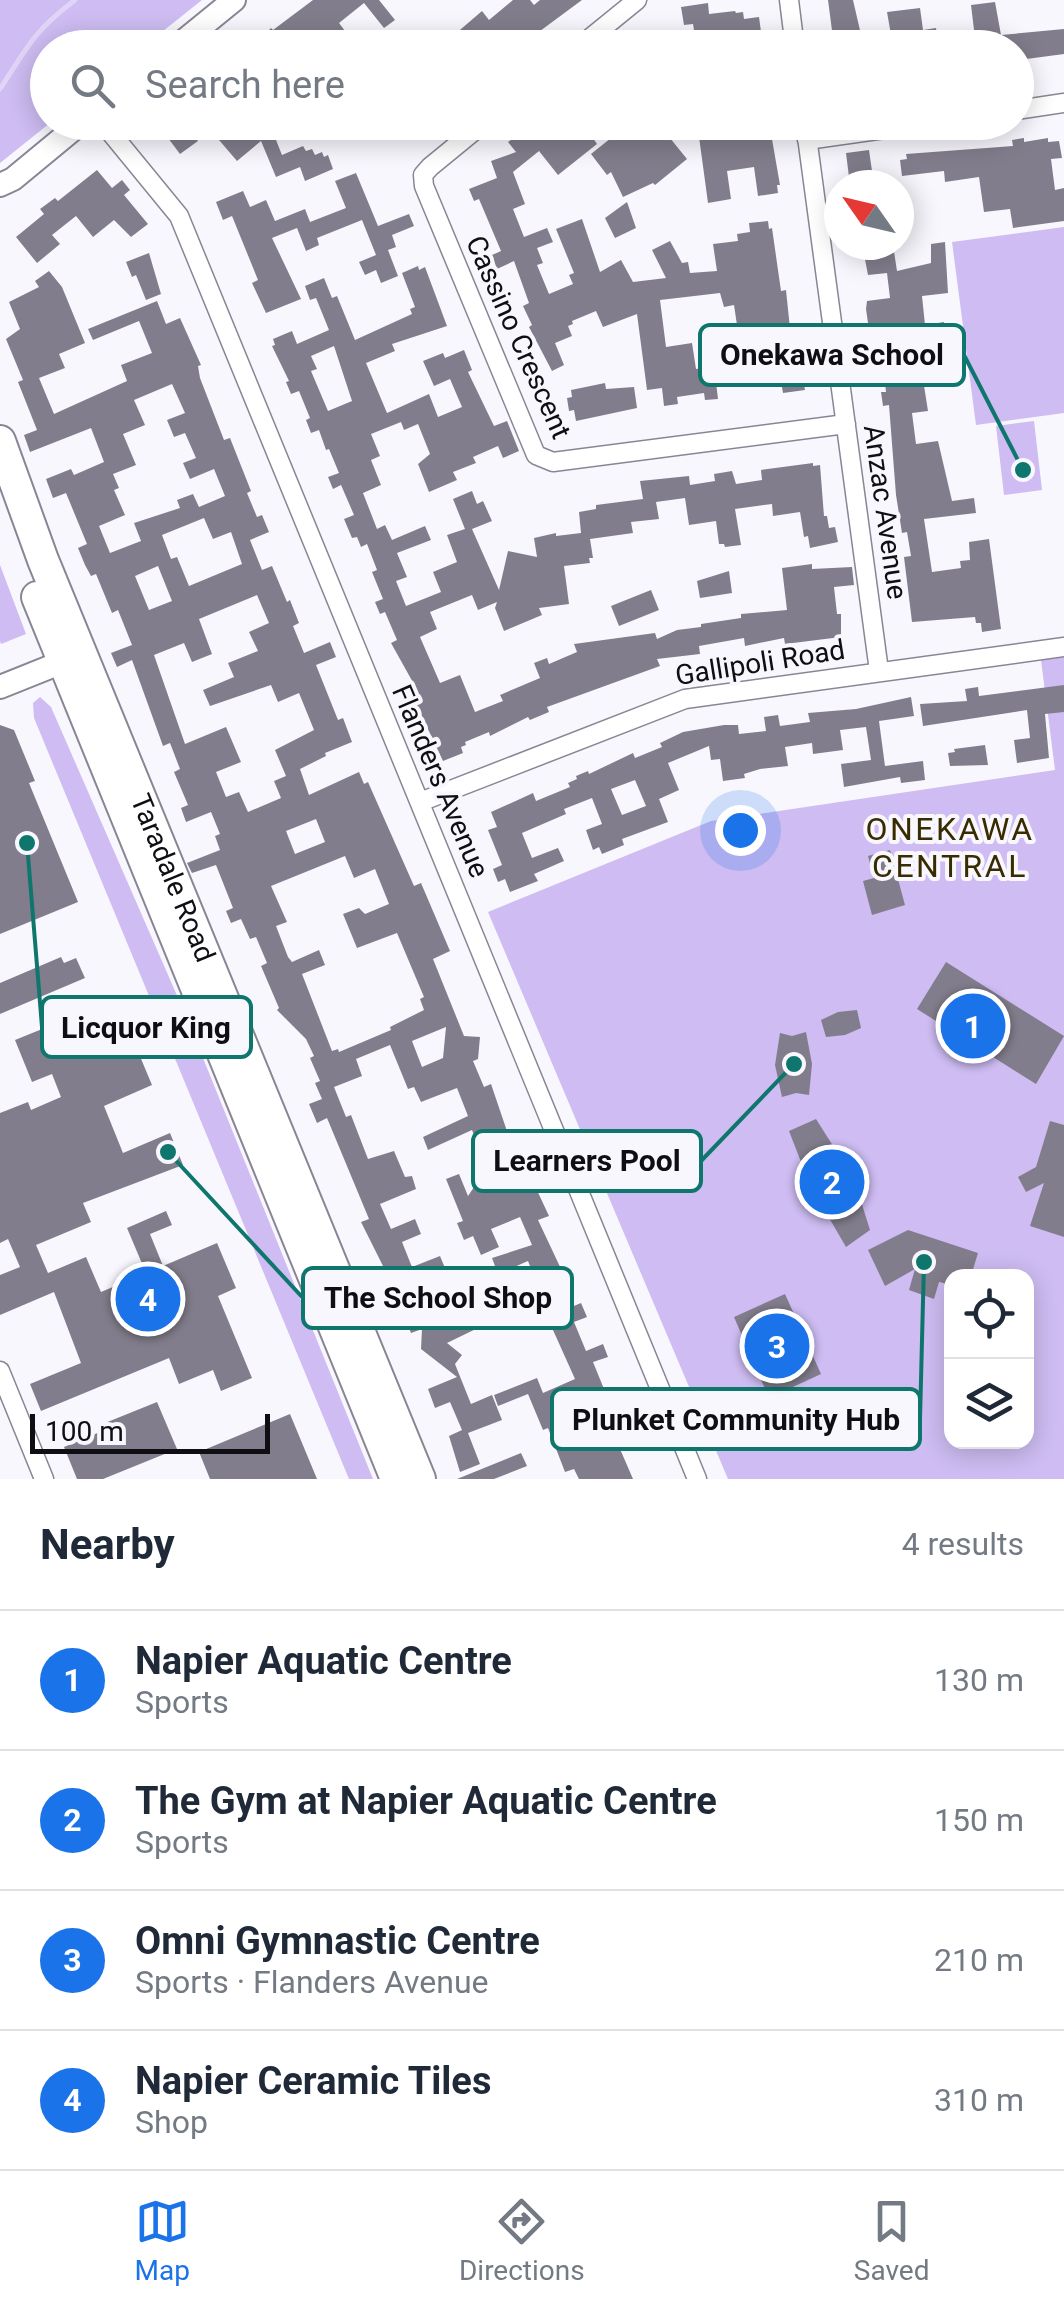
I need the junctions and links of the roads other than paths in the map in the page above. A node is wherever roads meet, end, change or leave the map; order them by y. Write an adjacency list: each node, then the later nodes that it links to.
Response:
1 (234, 0): 4 (street)
2 (637, 0): 5 (street)
3 (789, 0): 6 (street)
4 (197, 30)
5 (600, 30)
6 (793, 30)
7 (1064, 103): 8 (street)
8 (1034, 107)
9 (60, 140): 13 (street)
10 (117, 140): 21 (street, Flanders Avenue)
11 (461, 140): 14 (street, Cassino Crescent)
12 (807, 140): 14 (street, Anzac Avenue)
13 (4, 187)
14 (846, 424): 19 (street, Anzac Avenue)
15 (0, 442): 18 (highway, Taradale Road)
16 (0, 505): 18 (highway, Taradale Road)
17 (1064, 646): 19 (street, Gallipoli Road)
18 (73, 657): 20 (street); 24 (highway, Taradale Road); 25 (highway, Taradale Road)
19 (879, 672): 21 (street, Gallipoli Road)
20 (0, 688)
21 (420, 802): 26 (street, Flanders Avenue)
22 (0, 1372): 23 (street)
23 (44, 1479)
24 (396, 1479)
25 (420, 1479)
26 (697, 1479)

